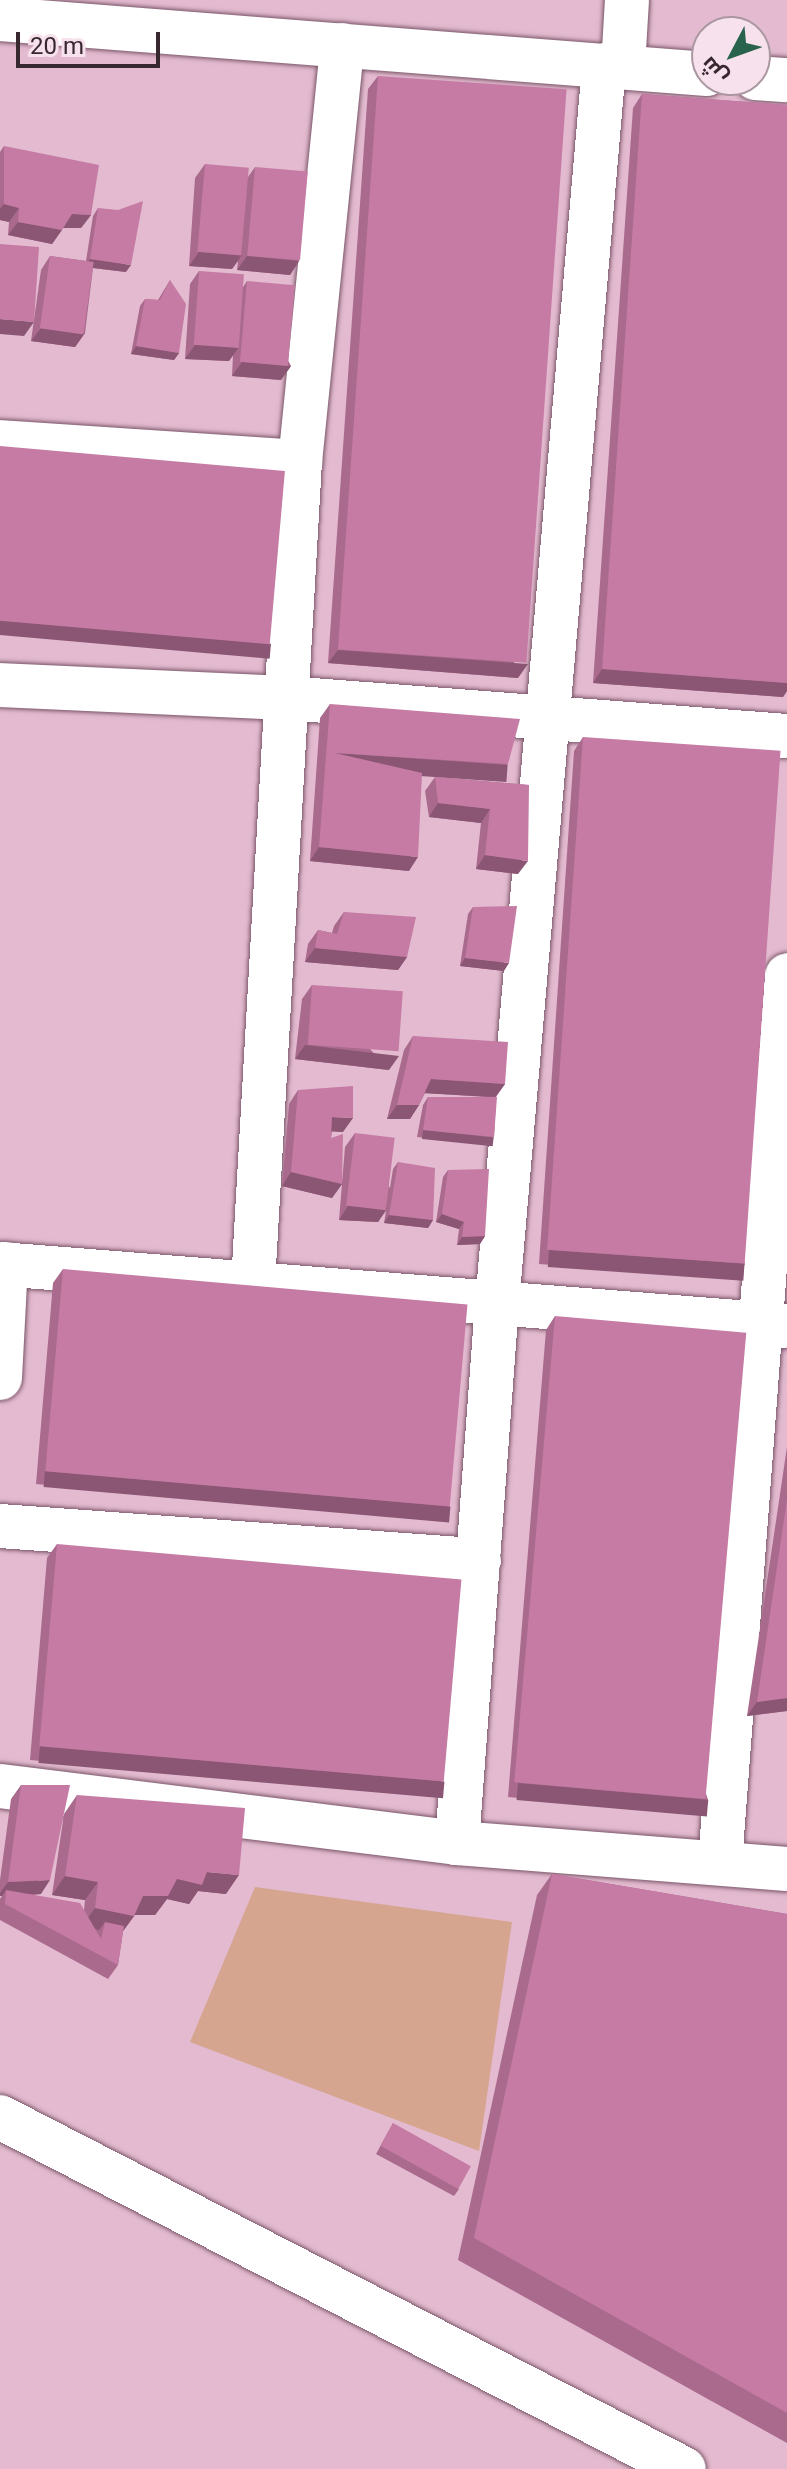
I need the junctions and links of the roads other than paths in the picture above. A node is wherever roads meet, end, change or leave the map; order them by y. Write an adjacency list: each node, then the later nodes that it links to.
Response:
1 (627, 0): 4 (street)
2 (0, 19): 3 (street)
3 (342, 45): 4 (street); 7 (street)
4 (614, 66): 5 (street); 10 (street)
5 (691, 73)
6 (0, 442): 7 (street)
7 (300, 462): 9 (street)
8 (0, 685): 9 (street)
9 (286, 698): 10 (street); 14 (street)
10 (549, 716): 11 (street); 15 (street)
11 (787, 736)
12 (787, 976): 16 (street)
13 (3, 1264): 14 (street); 17 (street)
14 (253, 1284): 15 (street)
15 (497, 1304): 16 (street); 19 (street)
16 (774, 1326): 22 (street)
17 (0, 1378)
18 (0, 1526): 19 (street)
19 (479, 1560): 21 (street)
20 (0, 1786): 21 (street)
21 (457, 1843): 22 (street)
22 (720, 1863): 23 (street)
23 (787, 1869)
24 (0, 2117): 25 (street)
25 (684, 2469)

